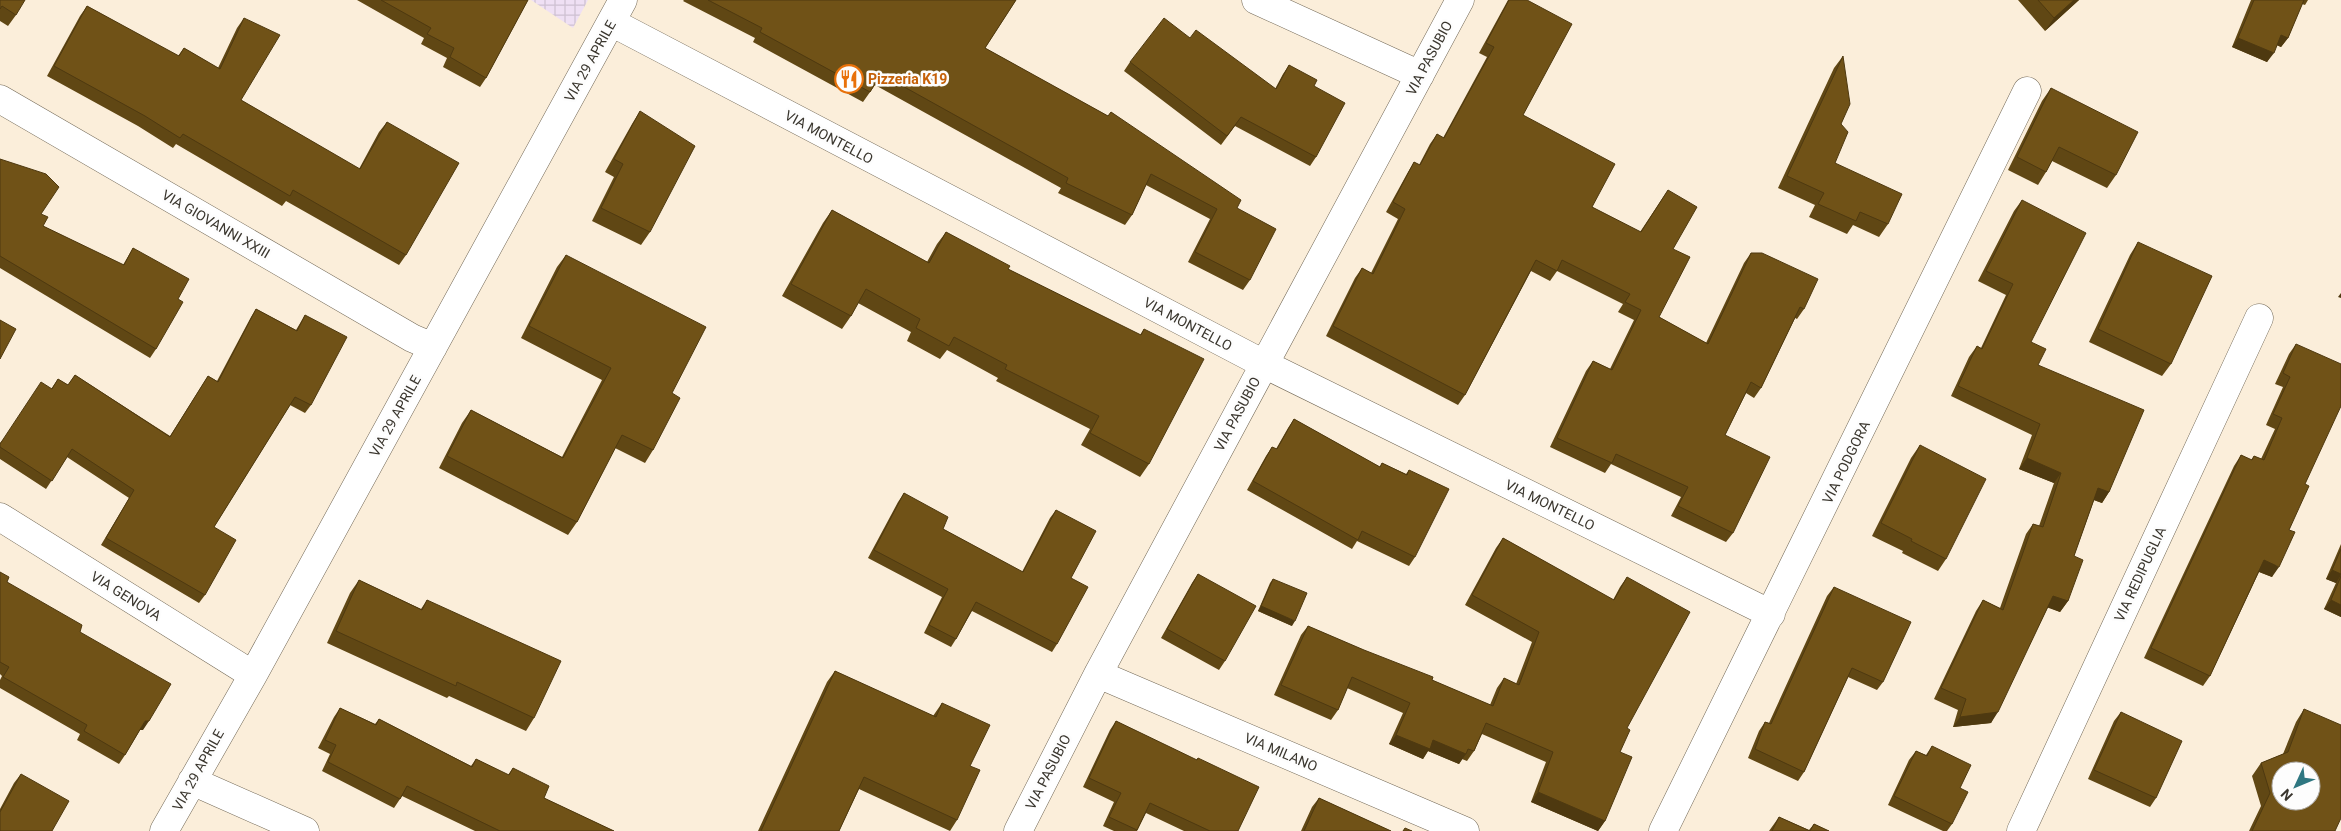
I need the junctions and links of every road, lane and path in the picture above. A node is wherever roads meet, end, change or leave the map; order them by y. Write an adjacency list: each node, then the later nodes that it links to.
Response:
1 (1256, 0): 4 (street)
2 (1460, 0): 4 (street, VIA PASUBIO)
3 (617, 11): 8 (street, VIA 29 APRILE); 9 (street, VIA MONTELLO)
4 (1420, 75): 9 (street, VIA PASUBIO)
5 (2027, 91): 11 (street, VIA PODGORA)
6 (0, 99): 8 (street, VIA GIOVANNI XXIII)
7 (2259, 318): 20 (street, VIA REDIPUGLIA)
8 (433, 347): 13 (street, VIA 29 APRILE)
9 (1264, 364): 11 (street, VIA MONTELLO); 12 (street, VIA PASUBIO)
10 (0, 517): 13 (street, VIA GENOVA)
11 (1771, 614): 19 (street, VIA PODGORA)
12 (1098, 674): 17 (street, VIA PASUBIO); 18 (street, VIA MILANO)
13 (253, 675): 14 (street, VIA 29 APRILE)
14 (192, 781): 15 (street, VIA 29 APRILE); 16 (street)
15 (164, 831)
16 (305, 831)
17 (1018, 831)
18 (1465, 831)
19 (1663, 831)
20 (2021, 831)

